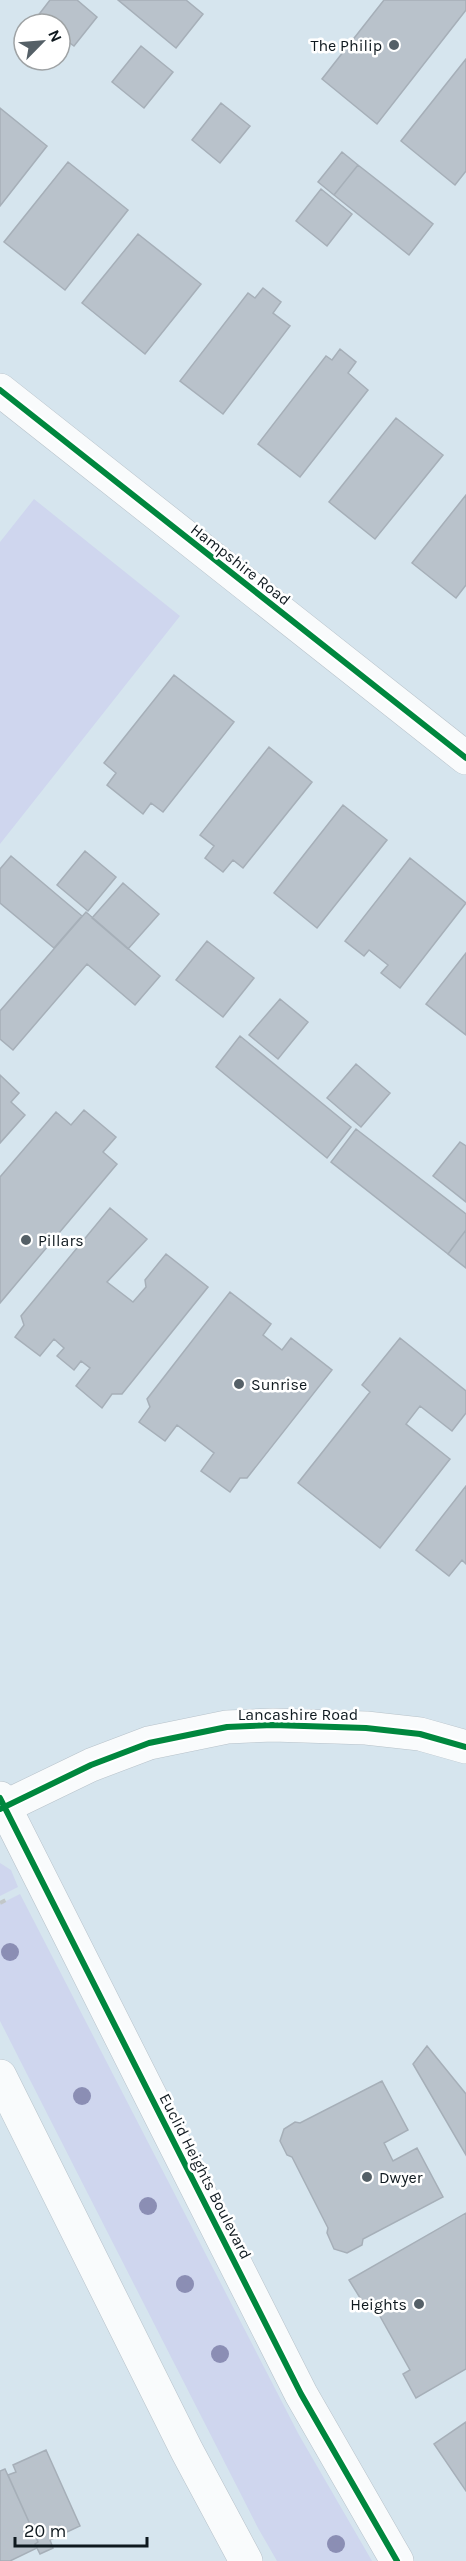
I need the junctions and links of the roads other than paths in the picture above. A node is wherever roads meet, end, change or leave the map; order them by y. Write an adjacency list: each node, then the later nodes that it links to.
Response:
1 (0, 390): 2 (main road, Hampshire Road)
2 (466, 758)
3 (466, 1747): 4 (main road, Lancashire Road)
4 (2, 1804): 7 (main road, Euclid Heights Boulevard)
5 (0, 2076): 6 (main road)
6 (246, 2561)
7 (397, 2561)

